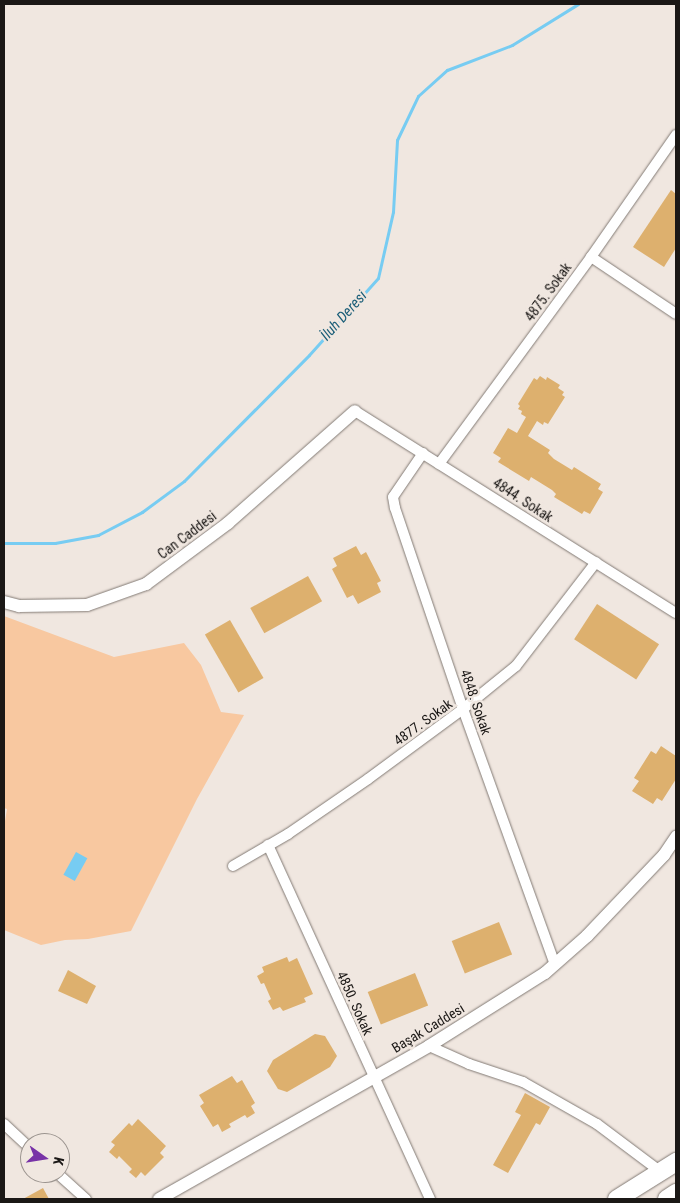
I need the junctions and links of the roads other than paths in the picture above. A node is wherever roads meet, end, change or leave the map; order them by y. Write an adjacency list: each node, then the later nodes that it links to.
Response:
1 (676, 135): 2 (street, 4875. Sokak)
2 (591, 257): 3 (street); 6 (street, 4875. Sokak)
3 (676, 314)
4 (355, 411): 5 (street, 4844. Sokak); 8 (street, Can Caddesi)
5 (423, 453): 6 (street, 4844. Sokak); 10 (street, 4848. Sokak)
6 (439, 464): 7 (street, 4844. Sokak)
7 (596, 562): 9 (street, 4844. Sokak); 10 (street, 4877. Sokak)
8 (4, 602)
9 (676, 613)
10 (463, 709): 12 (street, 4877. Sokak); 14 (street, 4848. Sokak)
11 (676, 837): 14 (street, Başak Caddesi)
12 (268, 845): 13 (street, 4877. Sokak); 16 (street, 4850. Sokak)
13 (233, 866)
14 (555, 964): 15 (street, Başak Caddesi)
15 (429, 1046): 16 (street, Başak Caddesi); 20 (street)
16 (373, 1078): 24 (street, Başak Caddesi); 25 (street, 4850. Sokak)
17 (4, 1124): 18 (street)
18 (20, 1139)
19 (676, 1162): 20 (highway)
20 (660, 1172): 26 (highway)
21 (69, 1183): 23 (street)
22 (676, 1193): 27 (highway)
23 (86, 1199)
24 (159, 1199)
25 (430, 1199)
26 (617, 1199)
27 (666, 1199)

